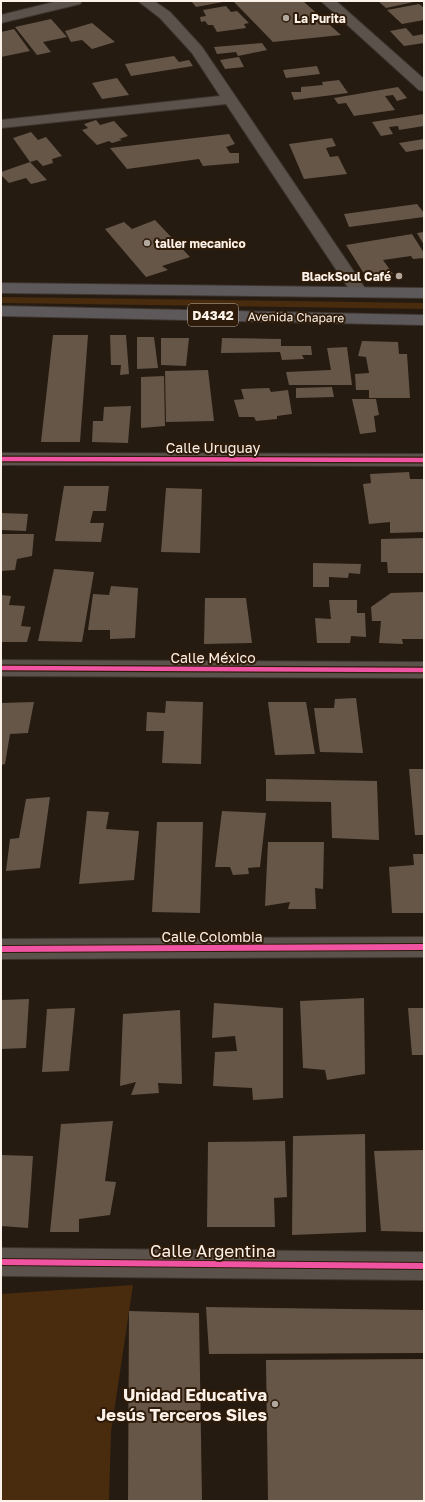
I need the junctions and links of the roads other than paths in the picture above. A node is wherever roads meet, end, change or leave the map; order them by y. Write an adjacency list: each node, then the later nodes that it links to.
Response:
1 (75, 1): 4 (street)
2 (145, 1): 7 (street)
3 (328, 1): 5 (street)
4 (1, 19)
5 (418, 75): 6 (street)
6 (424, 87)
7 (230, 99): 8 (street); 10 (street)
8 (1, 124)
9 (1, 288): 10 (main road, Avenida Chapare / D4342)
10 (359, 291): 11 (main road, Avenida Chapare / D4342)
11 (424, 293)
12 (1, 310): 13 (main road, Avenida Chapare / D4342)
13 (424, 320)
14 (1, 459): 15 (street, Calle Uruguay)
15 (424, 460)
16 (1, 668): 17 (street, Calle México)
17 (424, 670)
18 (424, 947): 19 (street, Calle Colombia)
19 (1, 949)
20 (1, 1262): 21 (street, Calle Argentina)
21 (424, 1266)

